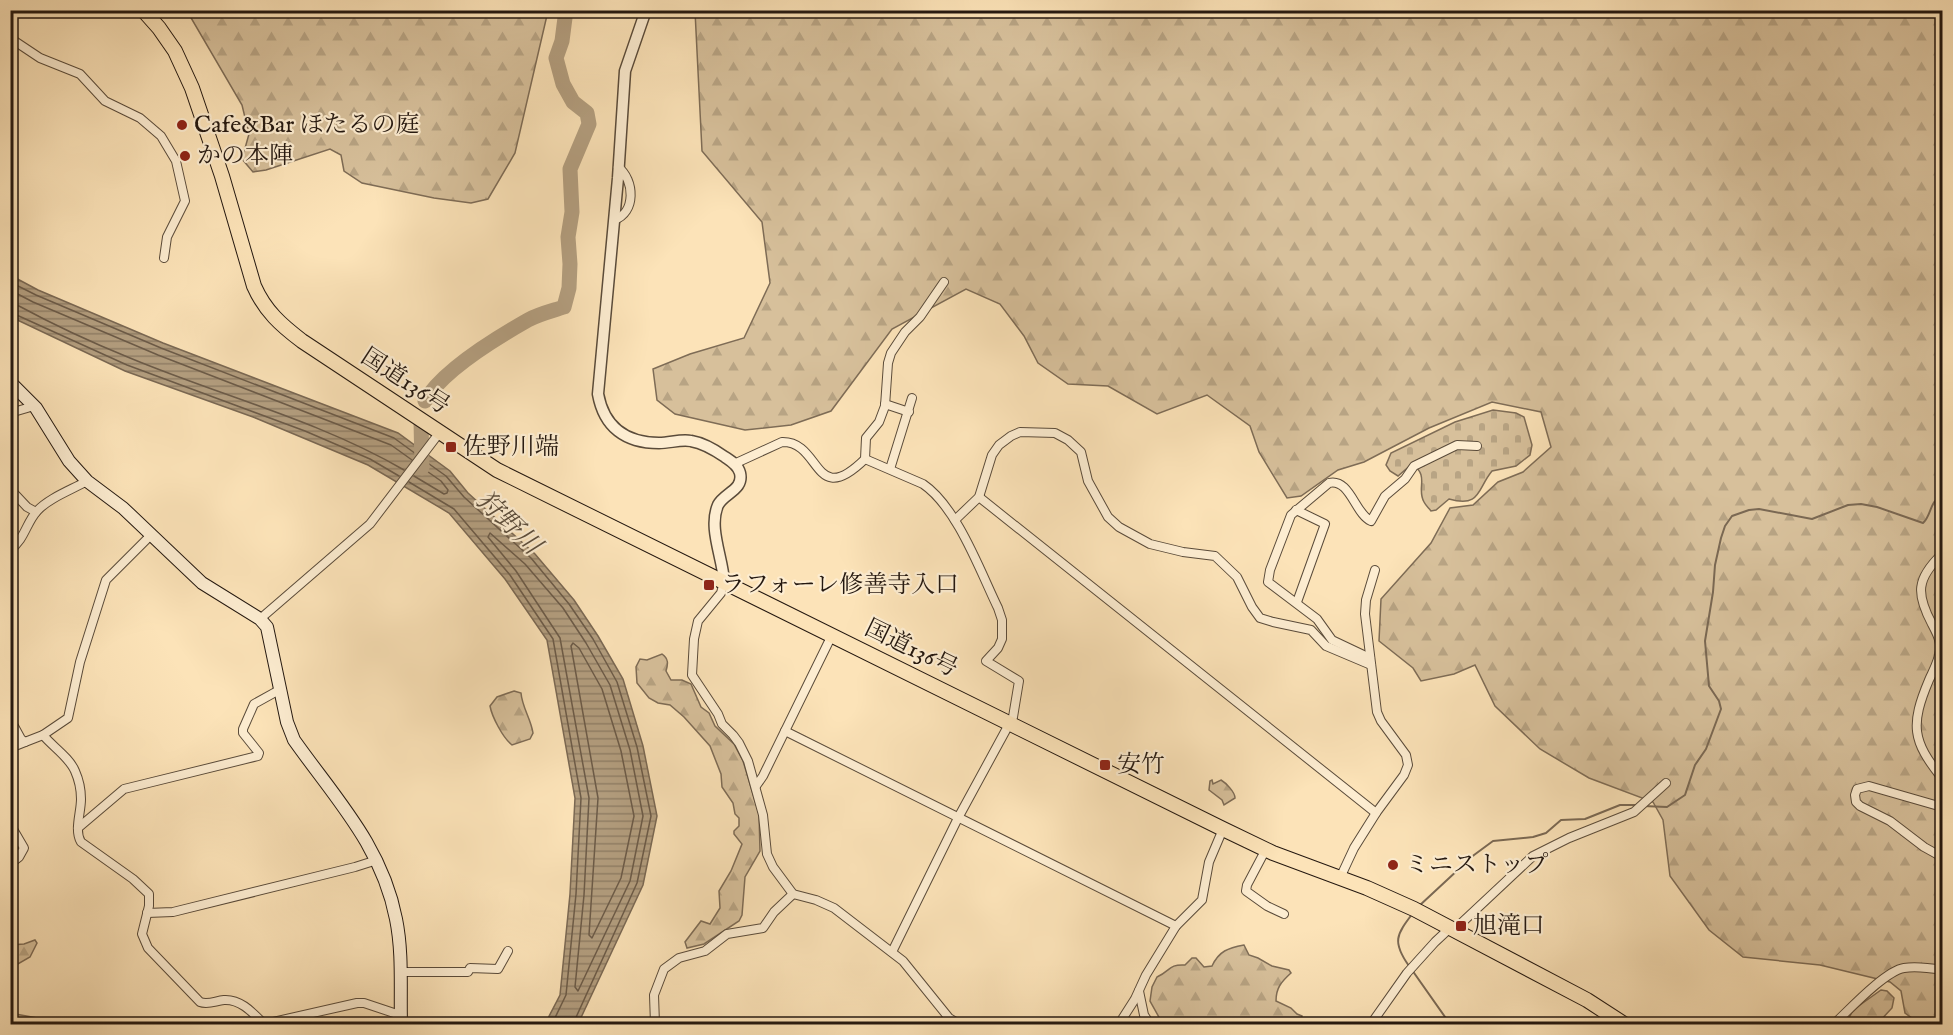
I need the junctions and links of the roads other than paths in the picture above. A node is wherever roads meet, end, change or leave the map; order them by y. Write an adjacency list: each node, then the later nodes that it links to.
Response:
1 (143, 10): 12 (highway, 国道136号)
2 (646, 10): 15 (street)
3 (10, 38): 4 (street)
4 (164, 258)
5 (944, 282): 8 (street)
6 (10, 382): 9 (main road)
7 (912, 398): 10 (street)
8 (885, 404): 10 (street); 14 (street)
9 (34, 406): 11 (street); 17 (main road)
10 (909, 412): 16 (street)
11 (10, 413)
12 (438, 435): 27 (highway, 国道136号); 29 (street)
13 (1477, 446): 20 (street)
14 (865, 459): 15 (street); 16 (street)
15 (735, 464): 27 (street)
16 (890, 469): 22 (street)
17 (87, 482): 21 (street); 23 (main road)
18 (10, 489): 21 (street)
19 (979, 497): 22 (street); 31 (street); 43 (street)
20 (1296, 510): 28 (street); 28 (street)
21 (36, 512): 24 (street)
22 (955, 520): 34 (street)
23 (151, 535): 29 (main road); 36 (street)
24 (10, 550)
25 (1942, 554): 39 (street)
26 (1375, 570): 31 (street)
27 (724, 582): 30 (highway, 国道136号); 41 (street)
28 (1297, 602): 31 (street)
29 (261, 619): 32 (main road)
30 (832, 635): 34 (highway, 国道136号); 35 (street)
31 (1371, 662): 43 (street)
32 (281, 689): 46 (street); 50 (main road)
33 (10, 719): 37 (street)
34 (1009, 722): 44 (street); 47 (highway, 国道136号)
35 (785, 731): 41 (street); 44 (street)
36 (43, 735): 37 (street); 46 (street)
37 (25, 742): 38 (street)
38 (10, 748)
39 (1942, 778)
40 (1666, 783): 57 (street)
41 (756, 786): 53 (street)
42 (1942, 807): 49 (street)
43 (1376, 813): 52 (street)
44 (958, 818): 56 (street); 59 (street)
45 (10, 824): 51 (street)
46 (78, 828): 54 (street)
47 (1223, 829): 48 (highway, 国道136号); 56 (street)
48 (1266, 849): 52 (highway, 国道136号); 55 (street)
49 (1942, 857)
50 (377, 860): 54 (street); 61 (main road)
51 (10, 864)
52 (1340, 878): 57 (highway, 国道136号)
53 (793, 894): 59 (street); 65 (street)
54 (147, 913): 64 (street)
55 (1284, 914)
56 (1176, 926): 62 (street)
57 (1452, 929): 69 (street); 70 (highway, 国道136号)
58 (508, 951): 61 (street)
59 (892, 952): 66 (street)
60 (1942, 970): 71 (street)
61 (400, 972): 63 (main road)
62 (1139, 990): 67 (street); 68 (street)
63 (401, 1020): 64 (street)
64 (264, 1024)
65 (655, 1024)
66 (959, 1024)
67 (1119, 1024)
68 (1150, 1024)
69 (1371, 1024)
70 (1624, 1024)
71 (1834, 1024)

